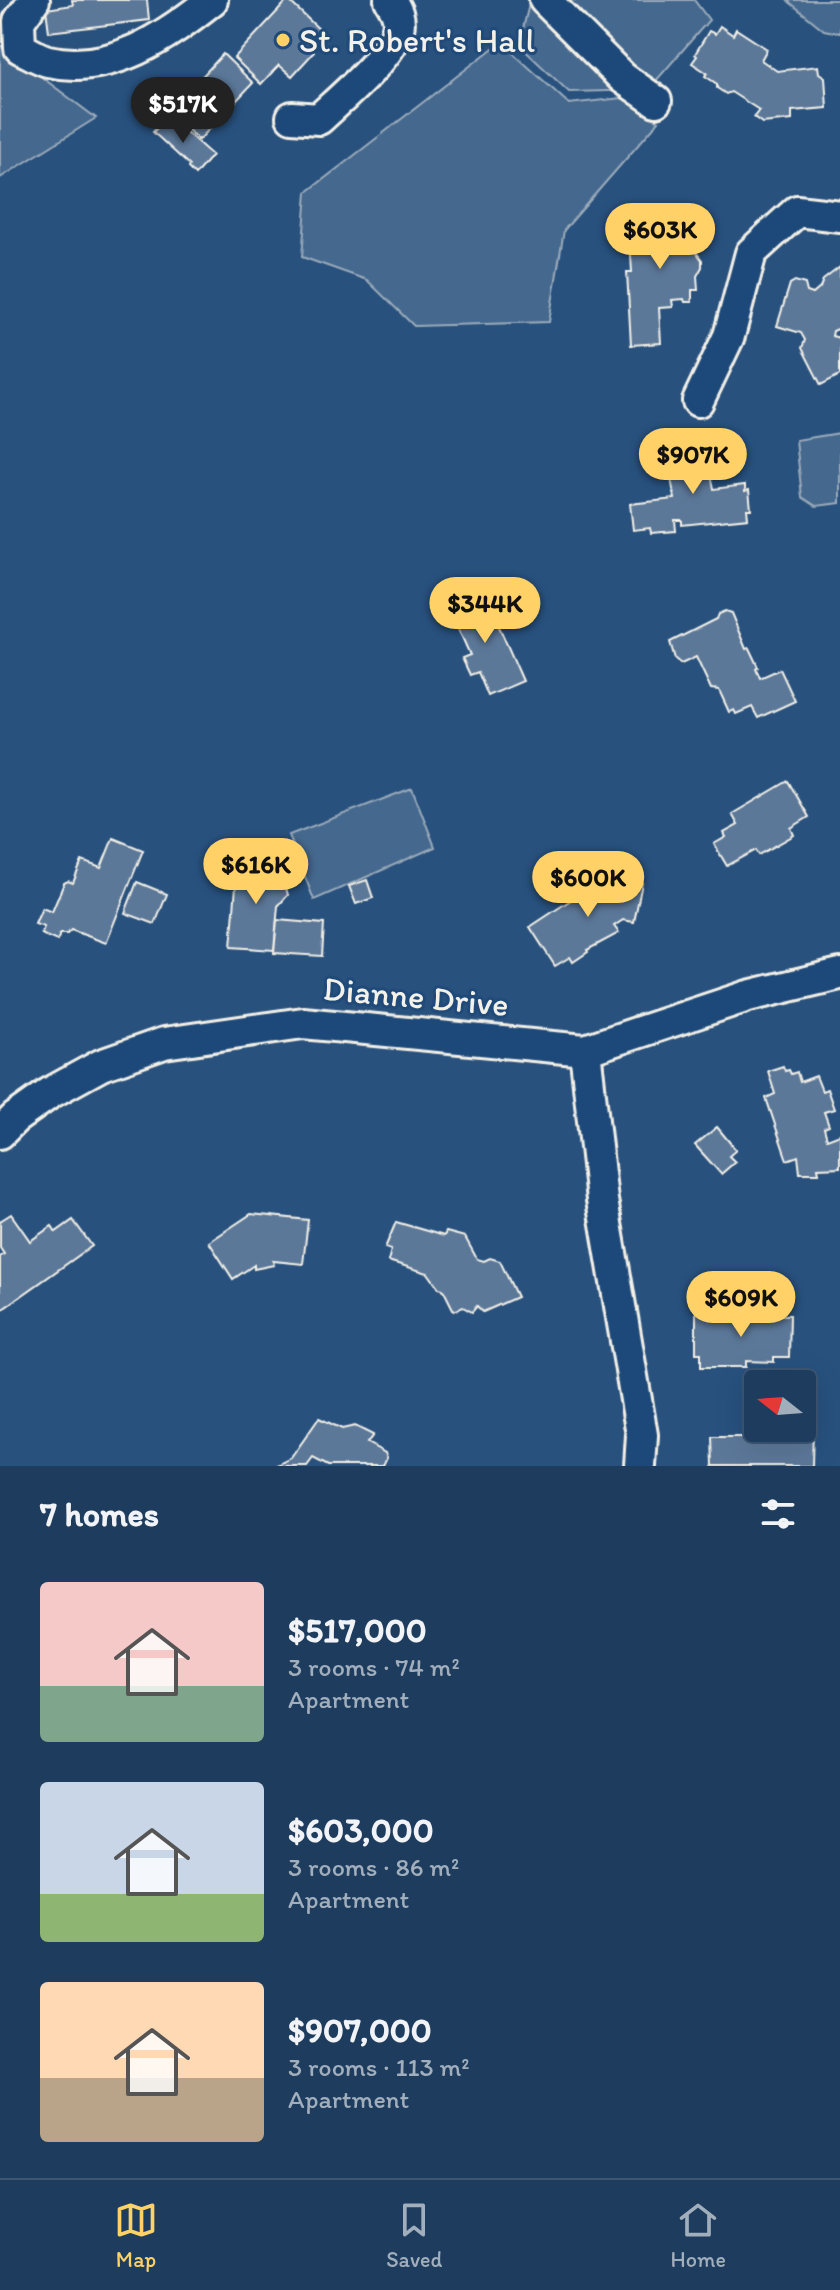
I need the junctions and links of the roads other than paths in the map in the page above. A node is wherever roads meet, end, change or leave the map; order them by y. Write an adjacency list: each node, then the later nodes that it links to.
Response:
1 (34, 0): 2 (street)
2 (212, 0)
3 (390, 0): 6 (street)
4 (545, 0): 5 (street)
5 (656, 101)
6 (292, 117)
7 (840, 216): 8 (street)
8 (698, 401)
9 (840, 974): 10 (street, Dianne Drive)
10 (585, 1050): 11 (street, Dianne Drive); 12 (street)
11 (0, 1133)
12 (640, 1466)

